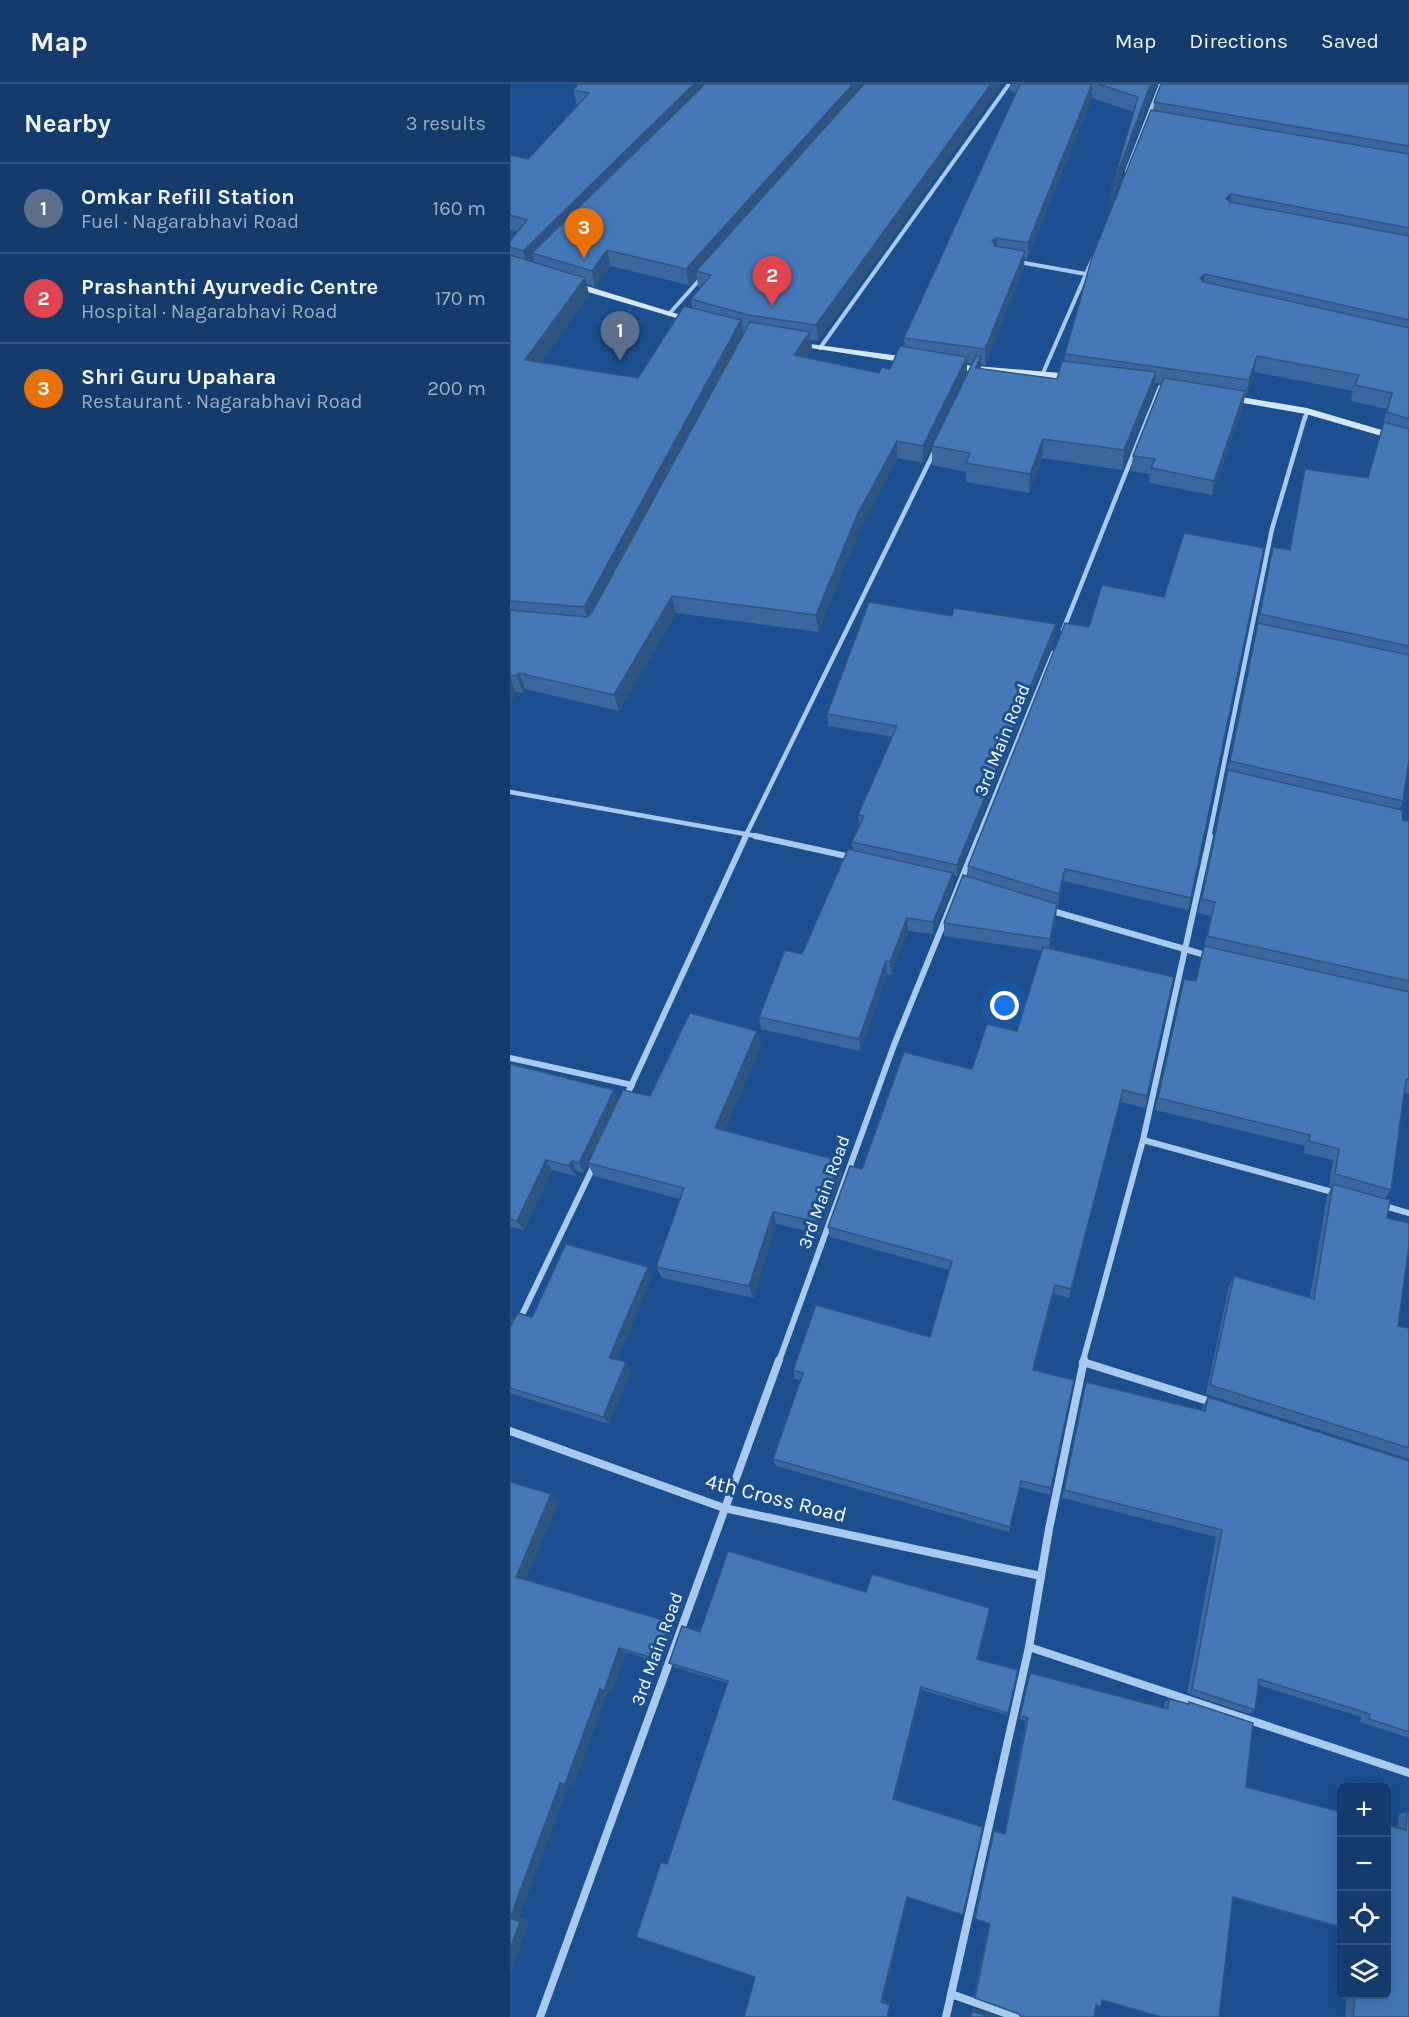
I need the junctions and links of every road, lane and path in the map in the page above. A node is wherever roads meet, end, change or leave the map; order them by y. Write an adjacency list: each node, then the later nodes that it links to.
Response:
1 (1009, 84): 14 (street)
2 (1161, 84): 3 (street)
3 (1145, 121): 4 (street); 5 (street)
4 (1157, 123)
5 (1126, 173)
6 (1095, 254): 9 (street)
7 (1007, 260): 9 (street)
8 (708, 271): 11 (street)
9 (1086, 274): 18 (street)
10 (561, 281): 11 (main road)
11 (669, 314): 12 (main road)
12 (704, 323)
13 (785, 341): 14 (main road)
14 (820, 348): 15 (main road)
15 (915, 361)
16 (939, 364): 17 (main road)
17 (974, 370): 18 (main road); 20 (street)
18 (1043, 373): 19 (main road)
19 (1078, 378)
20 (969, 380)
21 (1149, 386): 22 (main road)
22 (1160, 387): 23 (main road); 36 (street, 3rd Main Road)
23 (1172, 389)
24 (1216, 396): 25 (main road)
25 (1307, 411): 26 (main road); 28 (street)
26 (1409, 441)
27 (938, 444): 33 (street)
28 (1250, 633): 29 (street); 30 (street)
29 (1261, 636)
30 (1222, 779): 31 (street); 39 (street)
31 (1233, 781)
32 (510, 792): 33 (street)
33 (747, 834): 34 (street); 42 (street)
34 (860, 859)
35 (949, 880): 36 (street)
36 (961, 882): 37 (street); 53 (street, 3rd Main Road)
37 (972, 886)
38 (1038, 906): 39 (street)
39 (1183, 950): 40 (street); 44 (street)
40 (1216, 958)
41 (510, 1058): 42 (street)
42 (632, 1085): 43 (street)
43 (622, 1106)
44 (1143, 1140): 46 (street); 50 (street)
45 (597, 1159): 49 (street)
46 (1340, 1194)
47 (1374, 1203): 48 (street)
48 (1409, 1213)
49 (515, 1330)
50 (1083, 1362): 51 (street); 54 (street)
51 (1218, 1405)
52 (510, 1431): 53 (street, 4th Cross Road)
53 (724, 1508): 54 (street, 4th Cross Road); 58 (street, 3rd Main Road)
54 (1041, 1576): 55 (street)
55 (1029, 1647): 56 (street); 57 (street)
56 (1409, 1773)
57 (951, 1994): 59 (street); 60 (street)
58 (540, 2017)
59 (946, 2017)
60 (1016, 2017)

